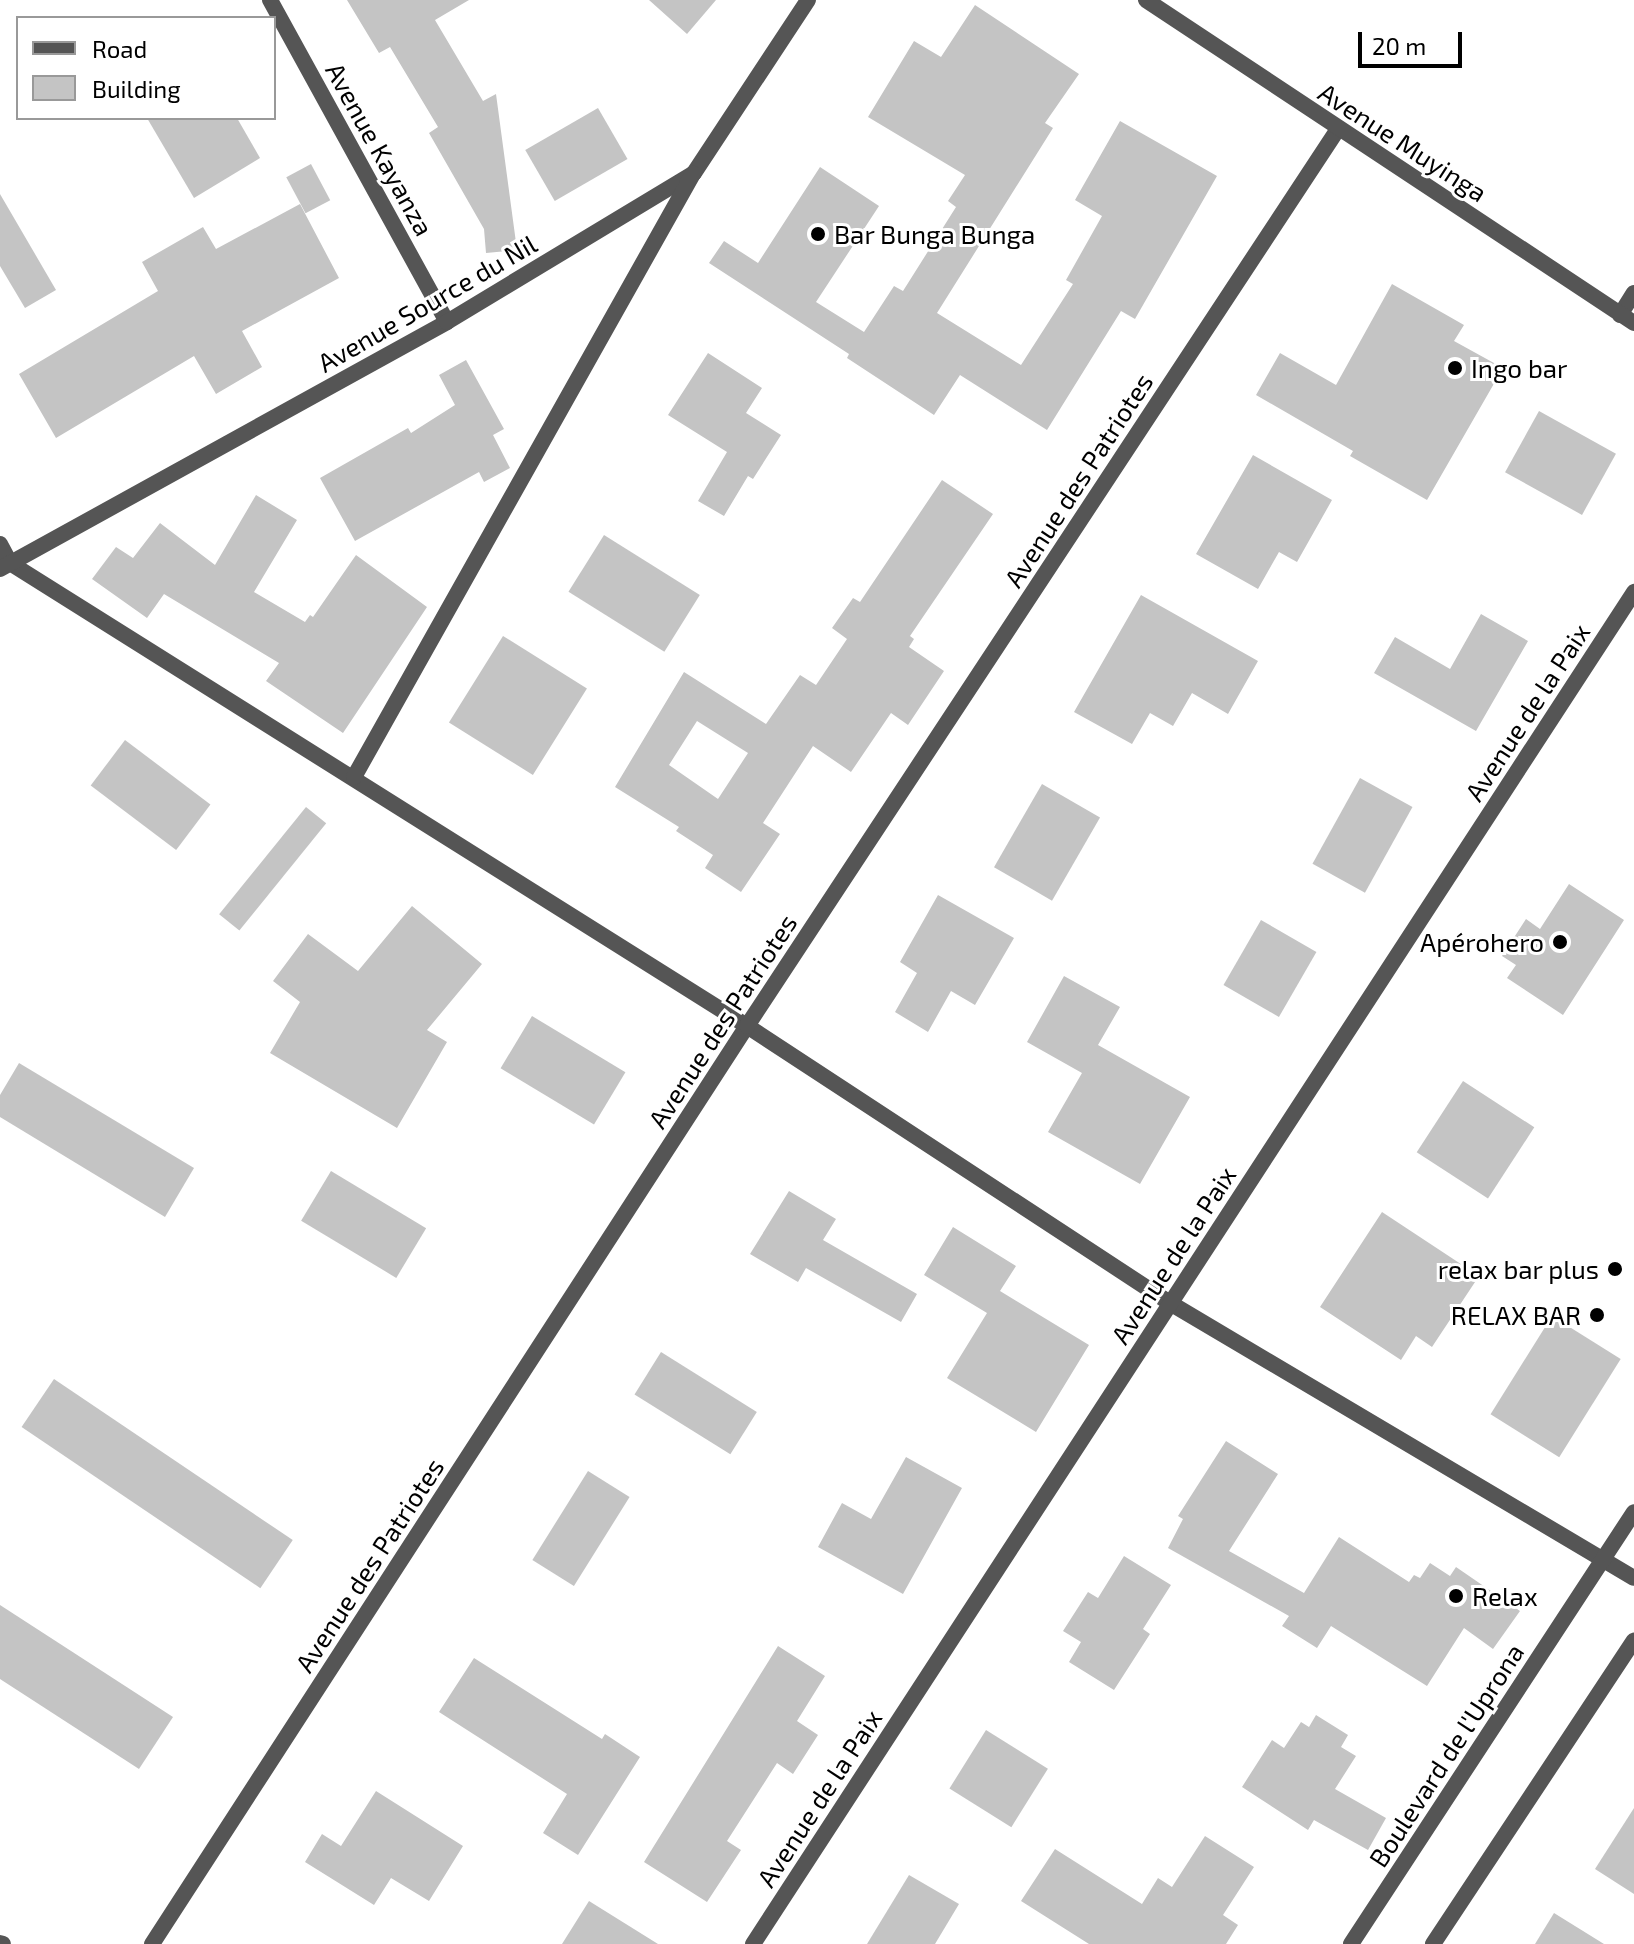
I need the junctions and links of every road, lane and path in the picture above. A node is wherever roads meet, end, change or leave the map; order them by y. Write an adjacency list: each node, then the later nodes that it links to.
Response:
1 (270, 0): 8 (street, Avenue Kayanza)
2 (808, 0): 5 (street, Avenue Source du Nil)
3 (1146, 0): 4 (street, Avenue Muyinga)
4 (1338, 129): 7 (street, Avenue Muyinga); 13 (street, Avenue des Patriotes)
5 (694, 173): 8 (street, Avenue Source du Nil); 12 (street)
6 (1634, 293): 7 (street)
7 (1627, 319)
8 (447, 322): 10 (street, Avenue Source du Nil)
9 (0, 544): 10 (street)
10 (5, 566): 12 (street)
11 (1634, 592): 14 (street, Avenue de la Paix)
12 (354, 777): 13 (street)
13 (747, 1026): 14 (street); 19 (street, Avenue des Patriotes)
14 (1170, 1303): 16 (street); 20 (street, Avenue de la Paix)
15 (1634, 1512): 16 (street, Boulevard de l'Uprona)
16 (1603, 1559): 17 (street); 21 (street, Boulevard de l'Uprona)
17 (1634, 1578)
18 (1634, 1640): 22 (street)
19 (152, 1944)
20 (753, 1944)
21 (1351, 1944)
22 (1433, 1944)

